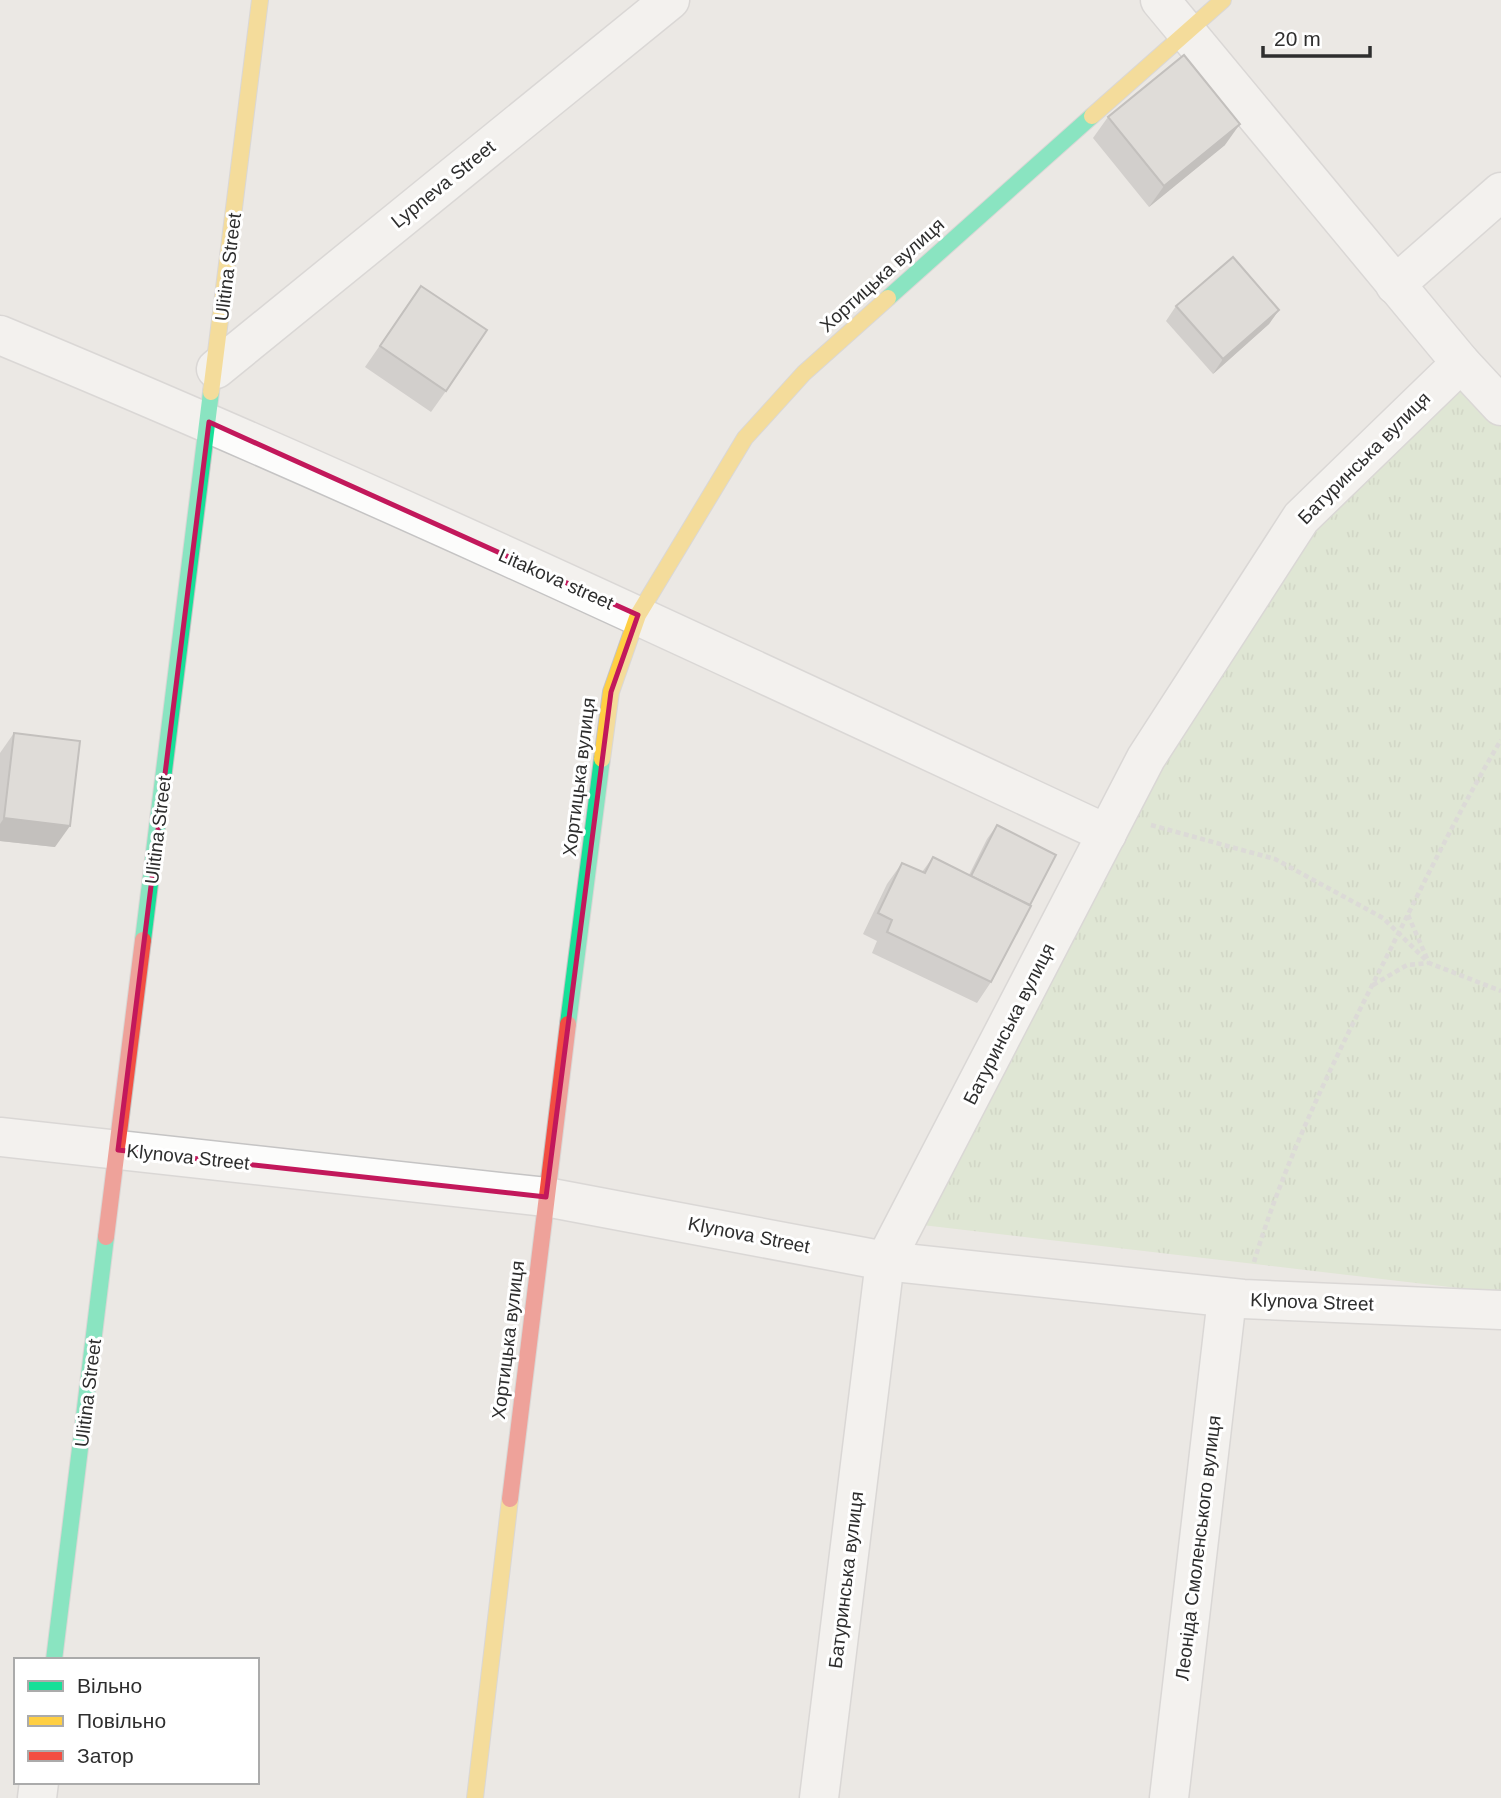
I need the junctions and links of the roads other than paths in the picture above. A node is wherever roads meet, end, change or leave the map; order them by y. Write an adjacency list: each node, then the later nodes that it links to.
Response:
1 (260, 0): 10 (street, Ulitina Street)
2 (670, 0): 10 (street, Lypneva Street)
3 (1160, 0): 5 (street)
4 (1223, 0): 5 (street, Хортицька вулиця)
5 (1188, 32): 7 (street); 13 (street, Хортицька вулиця)
6 (1501, 192): 7 (street)
7 (1395, 285): 9 (street)
8 (0, 335): 12 (street, Litakova street)
9 (1461, 363): 11 (street); 14 (street, Батуринська вулиця)
10 (216, 369): 12 (street, Ulitina Street)
11 (1501, 406)
12 (209, 422): 13 (street, Litakova street); 16 (street, Ulitina Street)
13 (638, 615): 14 (street, Litakova street); 17 (street, Хортицька вулиця)
14 (1112, 825): 18 (street, Батуринська вулиця)
15 (0, 1137): 16 (street, Klynova Street)
16 (118, 1150): 17 (street, Klynova Street); 21 (street, Ulitina Street)
17 (546, 1197): 18 (street, Klynova Street); 22 (street, Хортицька вулиця)
18 (886, 1261): 19 (street, Klynova Street); 23 (street, Батуринська вулиця)
19 (1235, 1298): 20 (street, Klynova Street); 24 (street, Леоніда Смоленського вулиця)
20 (1501, 1310)
21 (54, 1658)
22 (475, 1798)
23 (819, 1798)
24 (1169, 1798)

